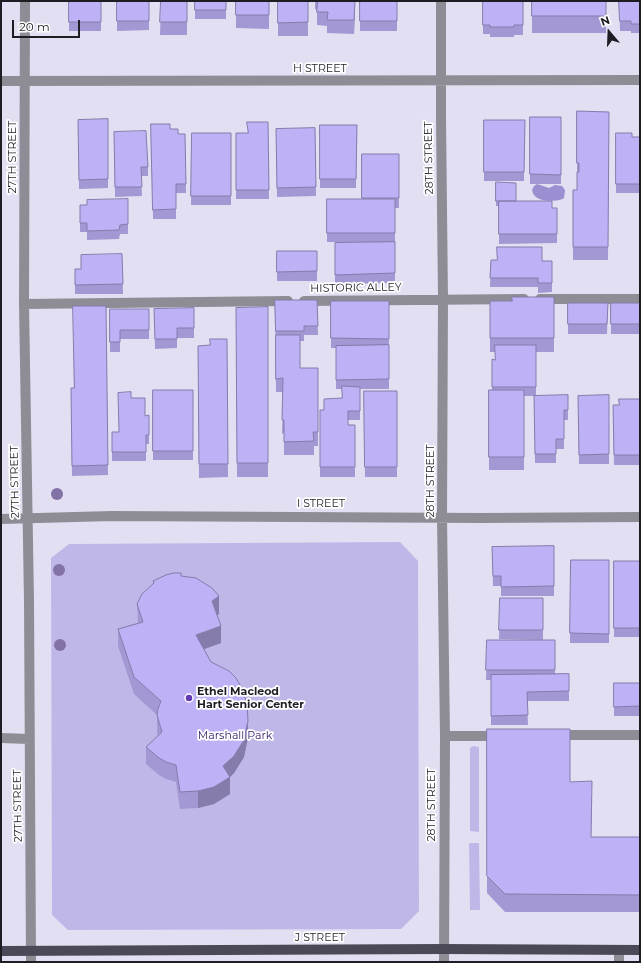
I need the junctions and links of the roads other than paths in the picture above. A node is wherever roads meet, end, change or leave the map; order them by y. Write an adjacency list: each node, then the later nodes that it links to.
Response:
1 (25, 1): 5 (street, 27TH STREET)
2 (441, 1): 6 (street, 28TH STREET)
3 (640, 80): 6 (street, H STREET)
4 (1, 81): 5 (street, H STREET)
5 (25, 81): 6 (street, H STREET); 9 (street, 27TH STREET)
6 (441, 81): 8 (street, 28TH STREET)
7 (640, 299): 8 (street, HISTORIC ALLEY)
8 (443, 300): 9 (street, HISTORIC ALLEY); 10 (street, 28TH STREET)
9 (24, 304): 12 (street, 27TH STREET)
10 (442, 517): 11 (street, I STREET); 12 (street, I STREET); 16 (street, 28TH STREET)
11 (640, 517)
12 (28, 518): 13 (street, I STREET); 19 (street, 27TH STREET)
13 (1, 519)
14 (545, 735): 15 (street)
15 (640, 735)
16 (445, 736): 17 (street); 20 (street, 28TH STREET)
17 (514, 736)
18 (1, 738): 19 (street)
19 (29, 739): 21 (street, 27TH STREET)
20 (443, 949): 21 (main road, J STREET); 22 (main road, J STREET); 26 (street, 28TH STREET)
21 (31, 950): 24 (main road, J STREET); 25 (street, 27TH STREET)
22 (619, 950): 23 (main road, J STREET); 27 (street)
23 (640, 950)
24 (1, 951)
25 (31, 962)
26 (444, 962)
27 (619, 962)

